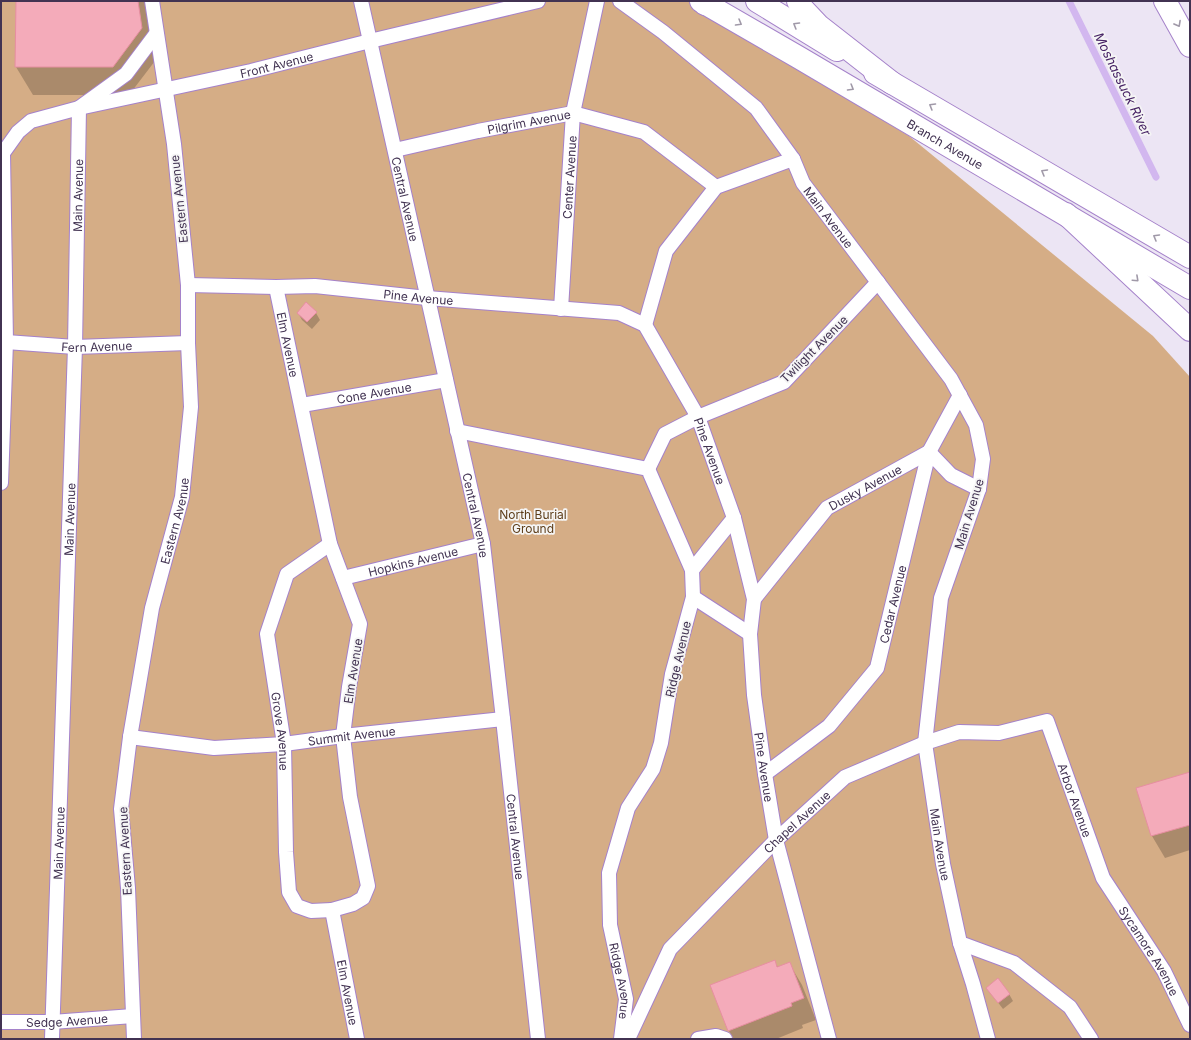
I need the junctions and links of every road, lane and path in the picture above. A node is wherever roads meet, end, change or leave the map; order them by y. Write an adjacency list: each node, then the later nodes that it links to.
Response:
1 (152, 1): 10 (lane, Eastern Avenue)
2 (361, 1): 11 (lane, Central Avenue)
3 (538, 1): 11 (lane, Front Avenue)
4 (597, 1): 16 (lane, Center Avenue)
5 (620, 1): 18 (lane, Main Avenue)
6 (757, 1): 13 (main road, Branch Avenue, one-way to 6)
7 (798, 1): 13 (main road)
8 (1165, 1): 12 (main road, one-way to 12)
9 (703, 2): 20 (main road, Branch Avenue, one-way to 20)
10 (156, 34): 14 (lane, Eastern Avenue); 15 (lane)
11 (370, 41): 14 (lane, Front Avenue); 17 (lane, Central Avenue)
12 (1190, 46)
13 (892, 83): 21 (main road, Branch Avenue, one-way to 13)
14 (165, 90): 15 (lane, Front Avenue); 23 (lane, Eastern Avenue)
15 (80, 108): 30 (lane, Front Avenue); 32 (lane, Main Avenue)
16 (572, 113): 17 (lane, Pilgrim Avenue); 19 (lane, Pilgrim Avenue); 27 (lane, Center Avenue)
17 (394, 150): 26 (lane, Central Avenue)
18 (793, 160): 19 (lane); 22 (lane, Main Avenue)
19 (716, 188): 28 (lane)
20 (1066, 214): 25 (main road, Branch Avenue); 29 (main road, one-way to 29)
21 (1190, 257)
22 (878, 282): 34 (lane, Main Avenue); 36 (lane, Twilight Avenue)
23 (188, 285): 24 (lane, Pine Avenue); 31 (lane, Eastern Avenue)
24 (276, 287): 26 (lane, Pine Avenue); 35 (lane, Elm Avenue)
25 (1190, 288)
26 (428, 298): 27 (lane, Pine Avenue); 33 (lane, Central Avenue)
27 (560, 309): 28 (lane, Pine Avenue)
28 (645, 325): 36 (lane, Pine Avenue)
29 (1190, 330)
30 (6, 342): 32 (lane, Fern Avenue); 40 (lane, Front Avenue)
31 (188, 343): 32 (lane, Fern Avenue); 53 (lane, Eastern Avenue)
32 (75, 347): 63 (lane, Main Avenue)
33 (446, 380): 35 (lane, Cone Avenue); 37 (lane, Central Avenue)
34 (960, 395): 38 (lane, Cedar Avenue); 41 (lane, Main Avenue)
35 (302, 405): 43 (lane, Elm Avenue)
36 (698, 417): 39 (lane, Twilight Avenue); 42 (lane, Pine Avenue)
37 (458, 431): 39 (lane); 44 (lane, Central Avenue)
38 (929, 452): 41 (lane); 48 (lane, Dusky Avenue); 56 (lane, Cedar Avenue)
39 (648, 469): 45 (lane, Ridge Avenue)
40 (1, 483)
41 (979, 489): 54 (lane, Main Avenue)
42 (734, 518): 45 (lane); 48 (lane, Pine Avenue)
43 (330, 544): 46 (lane, Elm Avenue); 55 (lane, Grove Avenue)
44 (483, 544): 46 (lane, Hopkins Avenue); 50 (lane, Central Avenue)
45 (692, 570): 47 (lane, Ridge Avenue)
46 (343, 578): 52 (lane, Elm Avenue)
47 (693, 597): 49 (lane); 69 (lane, Ridge Avenue)
48 (754, 599): 49 (lane, Pine Avenue)
49 (750, 634): 56 (lane, Pine Avenue)
50 (503, 719): 52 (lane, Summit Avenue); 68 (lane, Central Avenue)
51 (1047, 722): 54 (lane, Chapel Avenue); 58 (lane, Arbor Avenue)
52 (343, 736): 55 (lane, Summit Avenue); 59 (lane, Elm Avenue)
53 (130, 737): 55 (lane, Summit Avenue); 61 (lane, Eastern Avenue)
54 (925, 743): 57 (lane, Chapel Avenue); 60 (lane, Main Avenue)
55 (284, 744): 59 (lane, Grove Avenue)
56 (765, 774): 57 (lane, Pine Avenue)
57 (776, 840): 70 (lane, Chapel Avenue); 73 (lane, Pine Avenue)
58 (1103, 878): 64 (lane, Sycamore Avenue)
59 (332, 910): 67 (lane, Elm Avenue)
60 (960, 943): 74 (lane, Main Avenue); 75 (lane)
61 (133, 1016): 63 (lane, Sedge Avenue); 66 (lane, Eastern Avenue)
62 (1, 1022): 63 (lane, Sedge Avenue)
63 (52, 1022): 65 (lane, Main Avenue)
64 (1190, 1025)
65 (52, 1039)
66 (134, 1039)
67 (357, 1039)
68 (538, 1039)
69 (621, 1039)
70 (628, 1039)
71 (698, 1039): 72 (lane)
72 (725, 1039)
73 (829, 1039)
74 (988, 1039)
75 (1091, 1039)

